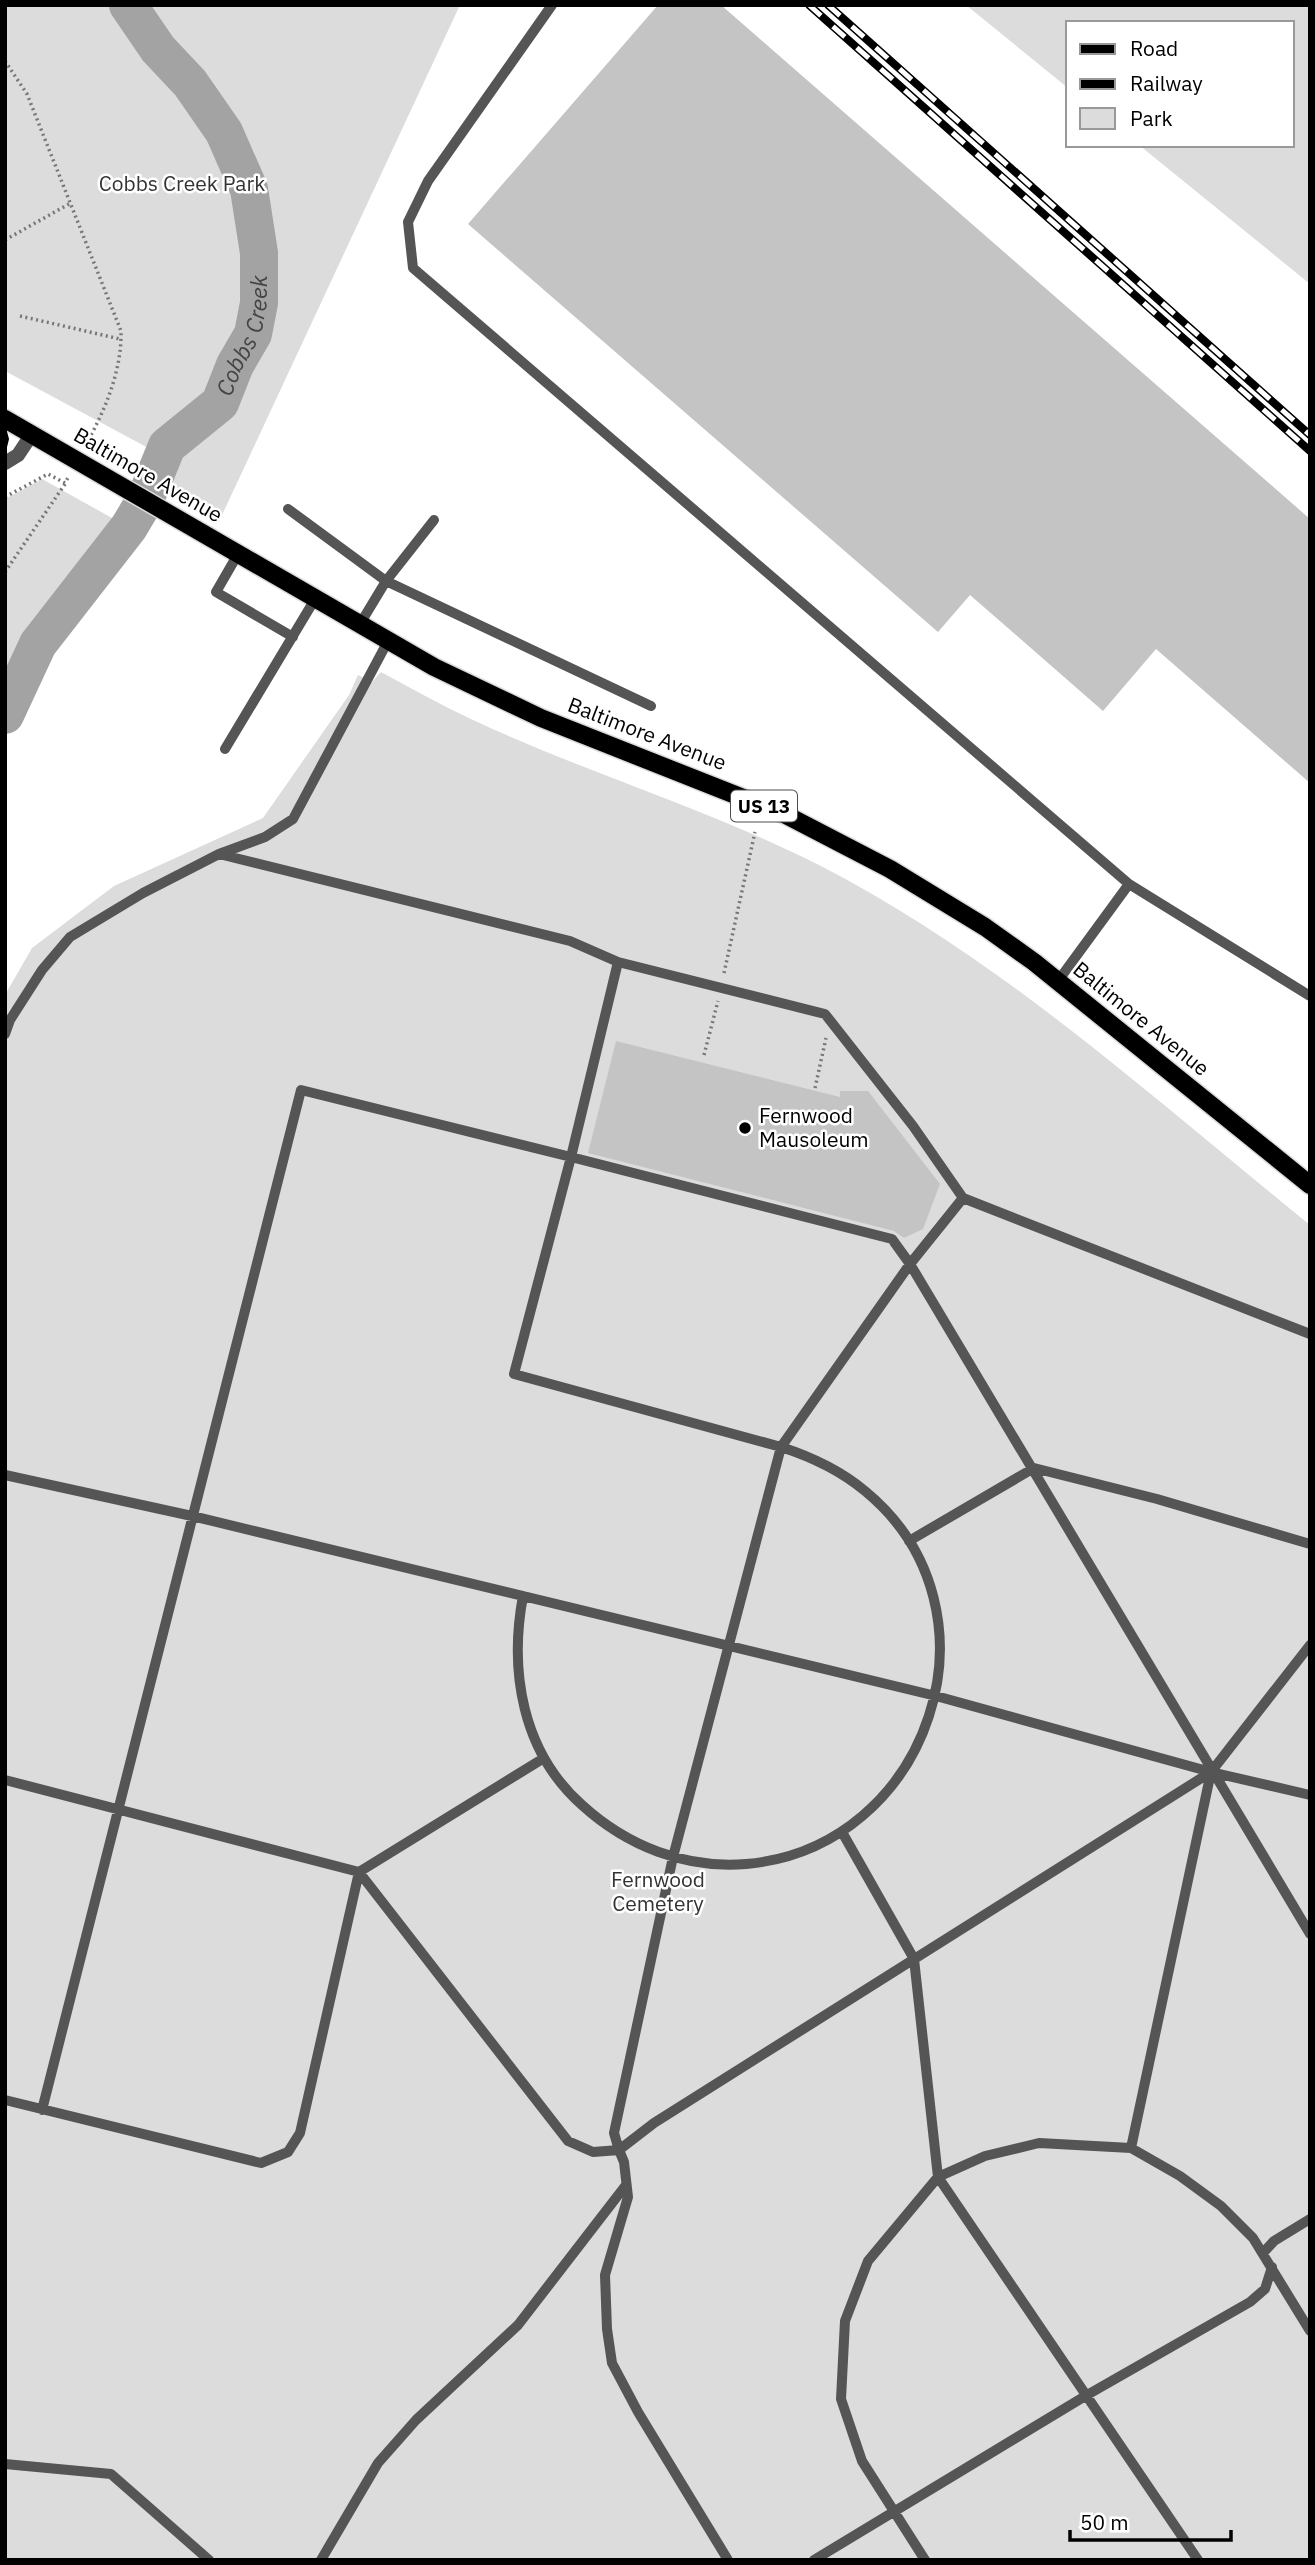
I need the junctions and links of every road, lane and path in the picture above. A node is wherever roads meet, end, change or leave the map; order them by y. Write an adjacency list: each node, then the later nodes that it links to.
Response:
1 (552, 5): 27 (lane)
2 (5, 61): 3 (path)
3 (69, 204): 4 (path); 6 (path)
4 (5, 240)
5 (20, 316): 6 (path)
6 (121, 339): 9 (path)
7 (5, 419): 8 (main road, Baltimore Avenue / US 13)
8 (32, 434): 10 (street); 16 (main road, Baltimore Avenue / US 13)
9 (89, 439)
10 (5, 463)
11 (69, 476): 12 (path)
12 (65, 483): 13 (path); 17 (path)
13 (5, 497)
14 (288, 509): 18 (lane)
15 (433, 520): 18 (lane)
16 (237, 554): 19 (main road, Baltimore Avenue / US 13); 21 (lane)
17 (5, 572)
18 (386, 580): 20 (lane); 23 (lane)
19 (315, 599): 20 (main road, Baltimore Avenue / US 13); 21 (lane)
20 (360, 624): 22 (main road, Baltimore Avenue / US 13)
21 (293, 637): 24 (lane)
22 (388, 641): 26 (lane); 29 (main road, Baltimore Avenue / US 13)
23 (651, 706)
24 (225, 749)
25 (755, 832): 30 (path)
26 (219, 854): 28 (lane); 33 (lane)
27 (1129, 884): 29 (lane); 31 (lane)
28 (618, 962): 30 (lane); 36 (lane)
29 (1058, 981): 37 (main road, Baltimore Avenue / US 13)
30 (721, 987): 32 (lane); 34 (path)
31 (1310, 996)
32 (830, 1021): 35 (path); 38 (lane)
33 (5, 1034)
34 (705, 1055)
35 (814, 1088)
36 (571, 1157): 39 (lane); 41 (lane); 44 (lane)
37 (1310, 1185)
38 (963, 1198): 39 (lane); 40 (lane)
39 (910, 1264): 41 (lane); 42 (lane)
40 (1310, 1334)
41 (781, 1447): 45 (lane); 49 (lane)
42 (1034, 1468): 45 (lane); 46 (lane); 52 (lane)
43 (5, 1475): 44 (lane)
44 (192, 1516): 47 (lane); 55 (lane)
45 (909, 1541): 50 (lane)
46 (1310, 1544)
47 (523, 1596): 49 (lane); 51 (lane)
48 (1310, 1645): 52 (lane)
49 (729, 1646): 50 (lane); 57 (lane)
50 (936, 1696): 52 (lane); 56 (lane)
51 (544, 1758): 57 (lane); 58 (lane)
52 (1212, 1772): 54 (lane); 59 (lane); 60 (lane); 63 (lane)
53 (5, 1780): 55 (lane)
54 (1310, 1795)
55 (119, 1807): 58 (lane); 62 (lane)
56 (842, 1832): 57 (lane); 60 (lane)
57 (673, 1857): 64 (lane)
58 (359, 1872): 62 (lane); 64 (lane)
59 (1310, 1934)
60 (914, 1959): 64 (lane); 65 (lane)
61 (5, 2100): 62 (lane)
62 (42, 2110)
63 (1131, 2148): 65 (lane); 68 (lane)
64 (619, 2150): 66 (lane)
65 (938, 2177): 71 (lane); 73 (lane)
66 (626, 2185): 75 (lane); 76 (lane)
67 (1310, 2219): 68 (lane)
68 (1263, 2253): 69 (lane)
69 (1272, 2267): 70 (lane); 71 (lane)
70 (1310, 2331)
71 (1087, 2395): 73 (lane); 79 (lane)
72 (7, 2466): 74 (lane)
73 (892, 2511): 77 (lane); 78 (lane)
74 (209, 2560)
75 (321, 2560)
76 (728, 2560)
77 (814, 2560)
78 (925, 2560)
79 (1198, 2560)

